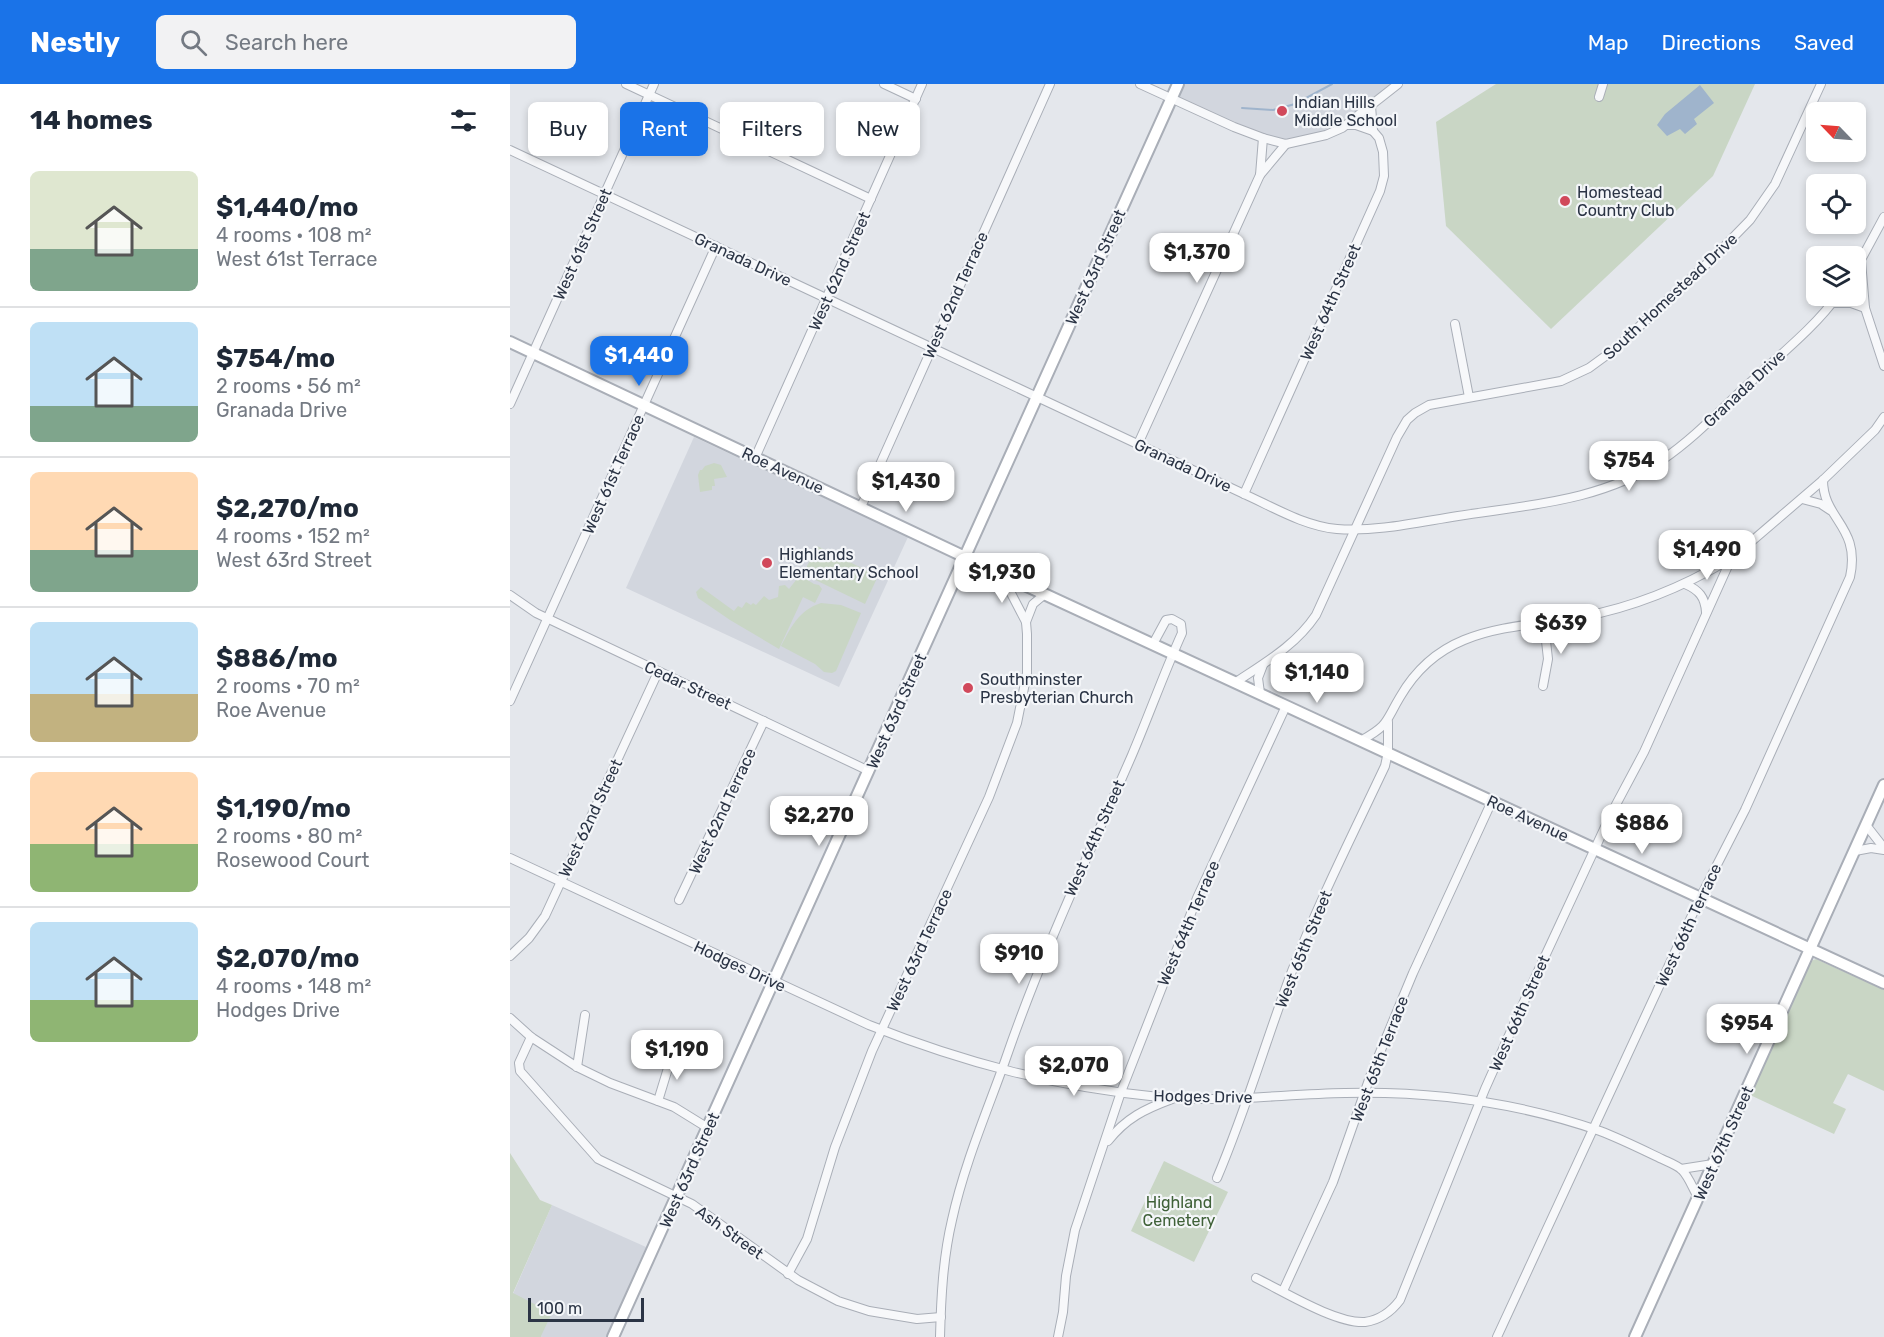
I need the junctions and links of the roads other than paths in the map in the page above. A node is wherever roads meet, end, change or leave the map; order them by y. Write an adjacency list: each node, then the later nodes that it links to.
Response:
1 (626, 84): 11 (street)
2 (654, 84): 11 (street, West 61st Street)
3 (884, 84): 13 (street)
4 (922, 84): 13 (street, West 62nd Street)
5 (1050, 84): 33 (street, West 62nd Terrace)
6 (1140, 84): 14 (street)
7 (1178, 84): 14 (main road, West 63rd Street)
8 (1398, 84): 15 (street)
9 (1603, 84): 12 (street)
10 (1821, 84): 37 (street, South Homestead Drive)
11 (649, 95): 22 (street, West 61st Street); 23 (street)
12 (1599, 97)
13 (916, 99): 23 (street, West 62nd Street)
14 (1171, 99): 18 (street); 36 (main road, West 63rd Street)
15 (1371, 106): 16 (street); 17 (street, West 64th Street)
16 (1348, 125): 17 (street); 19 (street)
17 (1373, 131): 46 (street, West 64th Street)
18 (1263, 138): 19 (street); 21 (street)
19 (1286, 144): 21 (street)
20 (510, 150): 22 (street, Granada Drive)
21 (1260, 175): 43 (street)
22 (605, 194): 25 (street, Granada Drive); 34 (street, West 61st Street)
23 (871, 199): 27 (street, West 62nd Street)
24 (1884, 217): 26 (street)
25 (716, 246): 27 (street, Granada Drive); 39 (street, West 61st Terrace)
26 (1866, 251)
27 (827, 298): 33 (street, Granada Drive); 44 (street, West 62nd Street)
28 (1829, 306): 50 (street, Granada Drive)
29 (1859, 306): 30 (street)
30 (1865, 308): 35 (street)
31 (1455, 324): 37 (street)
32 (510, 342): 34 (main road, Roe Avenue)
33 (932, 346): 36 (street, Granada Drive); 48 (street, West 62nd Terrace)
34 (533, 353): 38 (street, West 61st Street); 39 (main road, Roe Avenue)
35 (1884, 366)
36 (1036, 397): 43 (street, Granada Drive); 51 (main road, West 63rd Street)
37 (1468, 397): 50 (street, South Homestead Drive)
38 (510, 405)
39 (644, 405): 44 (main road, Roe Avenue); 58 (street, West 61st Terrace)
40 (1884, 417): 42 (street, West 66th Street)
41 (1884, 425): 42 (street)
42 (1875, 430): 45 (street, West 66th Street)
43 (1138, 444): 46 (street, Granada Drive)
44 (755, 458): 48 (main road, Roe Avenue)
45 (1823, 480): 47 (street, West 66th Street); 49 (street, West 66th Terrace)
46 (1244, 494): 50 (street, Granada Drive)
47 (1802, 499): 49 (street); 52 (street, West 66th Street)
48 (861, 507): 51 (main road, Roe Avenue)
49 (1833, 513): 83 (street, West 66th Terrace)
50 (1355, 529): 63 (street, South Homestead Drive)
51 (966, 557): 53 (main road, Roe Avenue); 74 (main road, West 63rd Street)
52 (1731, 559): 54 (street, West 65th Street); 57 (street, West 66th Street)
53 (1001, 574): 55 (main road, Roe Avenue); 59 (street, West 63rd Terrace)
54 (1685, 584): 57 (street); 60 (street, West 65th Street)
55 (1045, 594): 59 (street); 61 (main road, Roe Avenue)
56 (510, 595): 58 (street, Cedar Street)
57 (1707, 613): 78 (street, West 66th Street)
58 (548, 619): 64 (street, Cedar Street); 68 (street, West 61st Terrace)
59 (1026, 622): 91 (street, West 63rd Terrace)
60 (1544, 623): 66 (street); 71 (street, West 65th Street)
61 (1153, 644): 62 (main road, Roe Avenue); 62 (street)
62 (1173, 653): 65 (main road, Roe Avenue); 95 (street, West 64th Street)
63 (1263, 664): 65 (street, South Homestead Drive); 67 (street)
64 (658, 672): 70 (street, Cedar Street); 82 (street, West 62nd Street)
65 (1236, 682): 67 (main road, Roe Avenue)
66 (1543, 686)
67 (1260, 693): 69 (main road, Roe Avenue)
68 (510, 701)
69 (1286, 706): 72 (main road, Roe Avenue); 96 (street, West 64th Terrace)
70 (764, 721): 74 (street, Cedar Street); 84 (street, West 62nd Terrace)
71 (1388, 722): 72 (street, West 65th Street); 73 (street, West 65th Street)
72 (1362, 740): 73 (main road, Roe Avenue)
73 (1388, 752): 76 (main road, Roe Avenue); 98 (street, West 65th Street)
74 (869, 771): 87 (main road, West 63rd Street)
75 (1884, 785): 77 (main road, West 67th Street)
76 (1492, 801): 78 (main road, Roe Avenue); 97 (street, West 65th Terrace)
77 (1866, 825): 79 (street); 80 (main road, West 67th Street)
78 (1595, 849): 83 (main road, Roe Avenue); 100 (street, West 66th Street)
79 (1884, 849): 80 (street)
80 (1855, 850): 85 (main road, West 67th Street)
81 (510, 858): 82 (street, Hodges Drive)
82 (560, 882): 86 (street, West 62nd Street); 87 (street, Hodges Drive)
83 (1700, 898): 85 (main road, Roe Avenue); 103 (street, West 66th Terrace)
84 (679, 900)
85 (1810, 949): 88 (main road, Roe Avenue); 105 (main road, West 67th Street)
86 (510, 956)
87 (774, 981): 91 (street, Hodges Drive); 102 (main road, West 63rd Street)
88 (1884, 983)
89 (585, 1015): 94 (street)
90 (510, 1018): 92 (street)
91 (882, 1030): 95 (street, Hodges Drive); 110 (street, West 63rd Terrace)
92 (531, 1037): 94 (street); 108 (street, Ash Street)
93 (672, 1055): 101 (street)
94 (577, 1067): 101 (street)
95 (1001, 1070): 96 (street, Hodges Drive); 113 (street, West 64th Street)
96 (1121, 1092): 99 (street, Hodges Drive); 104 (street, West 64th Terrace)
97 (1365, 1093): 98 (street, Hodges Drive); 100 (street, Hodges Drive); 112 (street, West 65th Terrace)
98 (1250, 1097): 99 (street, Hodges Drive); 107 (street, West 65th Street)
99 (1174, 1098): 104 (street, West 64th Terrace)
100 (1481, 1100): 103 (street, Hodges Drive); 112 (street, West 66th Street)
101 (658, 1101): 102 (street)
102 (708, 1128): 108 (main road, West 63rd Street)
103 (1593, 1129): 106 (street, Hodges Drive); 117 (street, West 66th Terrace)
104 (1103, 1147): 116 (street, West 64th Terrace)
105 (1713, 1164): 106 (street); 109 (main road, West 67th Street)
106 (1681, 1169): 109 (street)
107 (1217, 1178)
108 (677, 1197): 110 (street, Ash Street); 114 (main road, West 63rd Street)
109 (1698, 1197): 118 (main road, West 67th Street)
110 (788, 1274): 113 (street, Ash Street)
111 (1256, 1278): 112 (street)
112 (1283, 1291)
113 (941, 1317): 115 (street, West 64th Street)
114 (613, 1337)
115 (940, 1337)
116 (1058, 1337)
117 (1497, 1337)
118 (1635, 1337)

